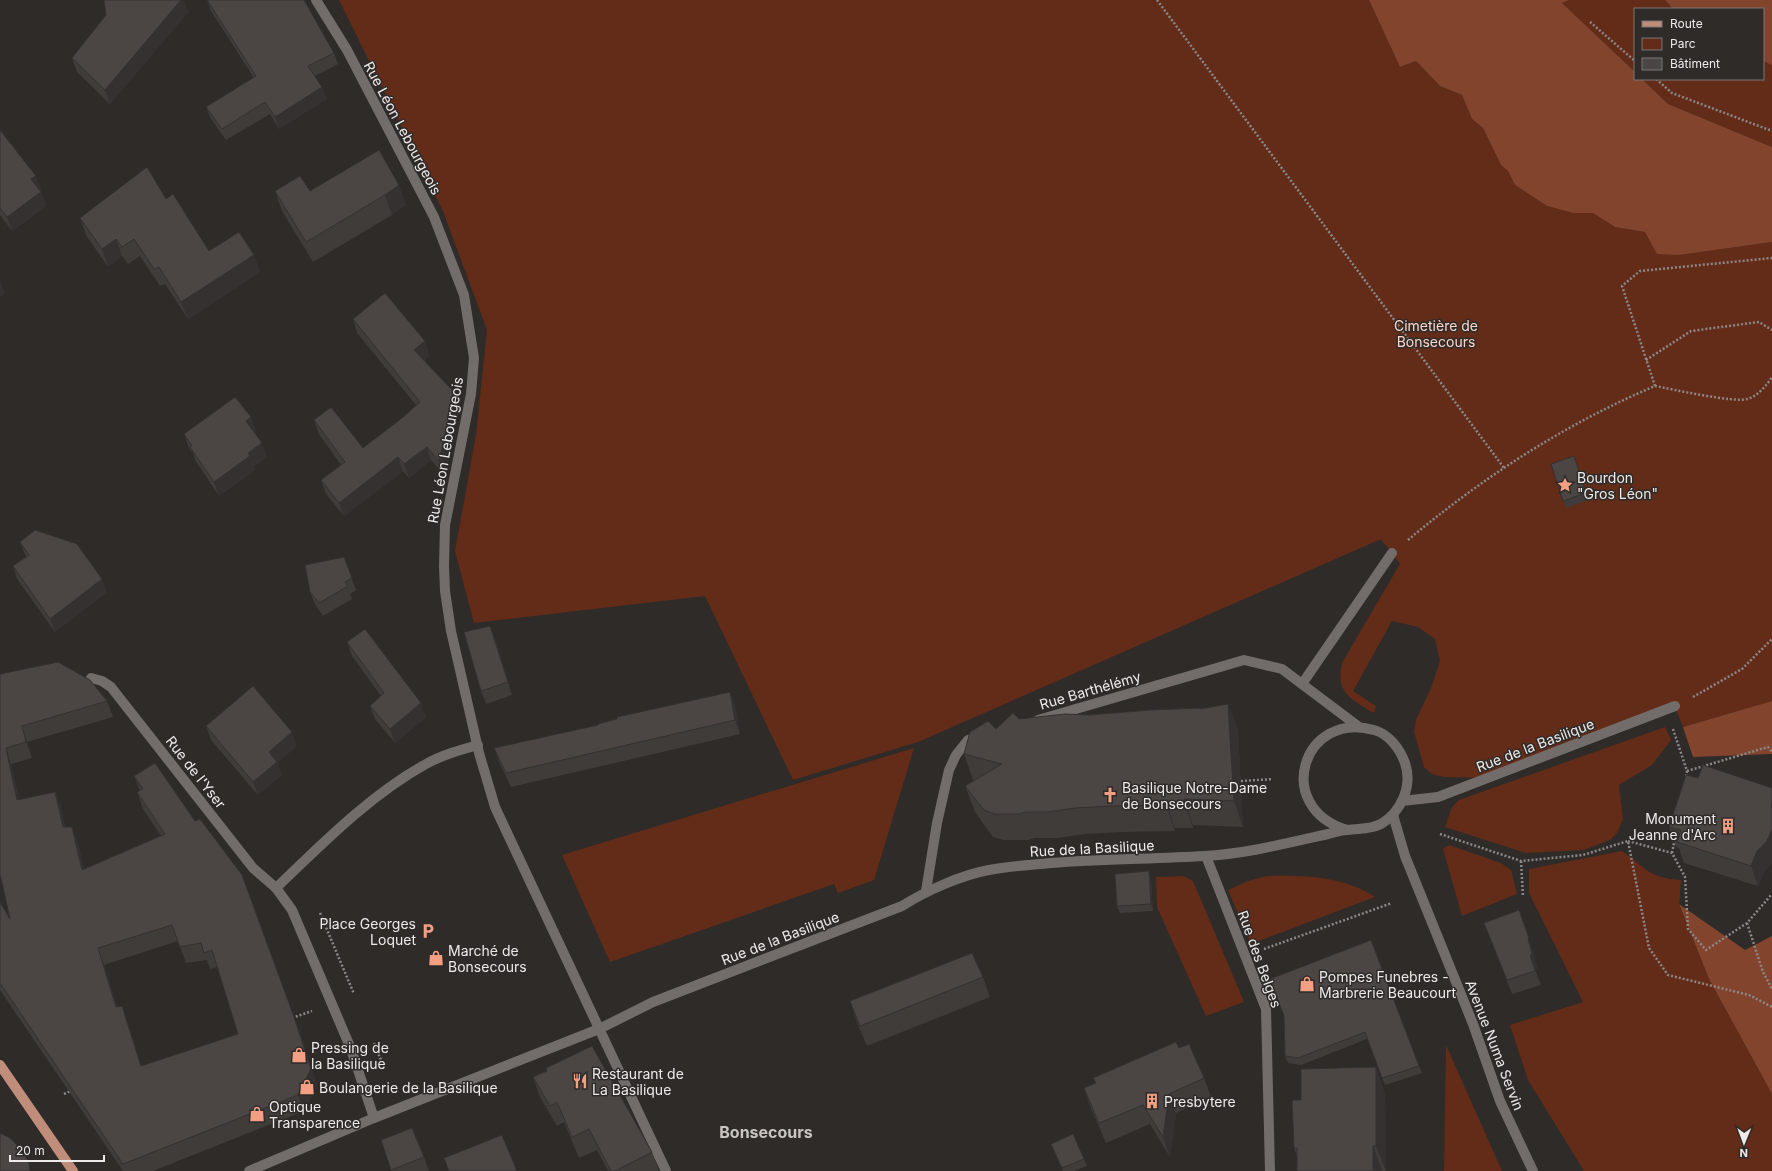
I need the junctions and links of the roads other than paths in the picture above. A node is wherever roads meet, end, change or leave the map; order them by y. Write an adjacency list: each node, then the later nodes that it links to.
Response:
1 (316, 0): 9 (street, Rue Léon Lebourgeois)
2 (1392, 553): 4 (street)
3 (92, 678): 14 (street, Rue de l'Yser)
4 (1302, 684): 6 (street, Rue Barthélémy); 7 (street, Rue Barthélémy)
5 (1671, 708): 10 (street, Rue de la Basilique)
6 (1028, 722)
7 (1359, 727): 10 (street, Rue de la Basilique); 12 (street, Rue de la Basilique)
8 (990, 734): 15 (street)
9 (478, 745): 14 (street); 16 (street)
10 (1402, 801): 11 (street, Rue de la Basilique)
11 (1393, 815): 12 (street, Rue de la Basilique); 23 (street, Avenue Numa Servin)
12 (1346, 830): 13 (street, Rue de la Basilique)
13 (1206, 856): 15 (street, Rue de la Basilique); 22 (street, Rue des Belges)
14 (276, 888): 18 (street)
15 (926, 891): 16 (street, Rue de la Basilique)
16 (599, 1029): 18 (street, Rue de la Basilique); 21 (street)
17 (0, 1065): 19 (main road)
18 (374, 1118): 20 (street, Rue de la Basilique)
19 (73, 1171)
20 (248, 1171)
21 (666, 1171)
22 (1270, 1171)
23 (1533, 1171)

